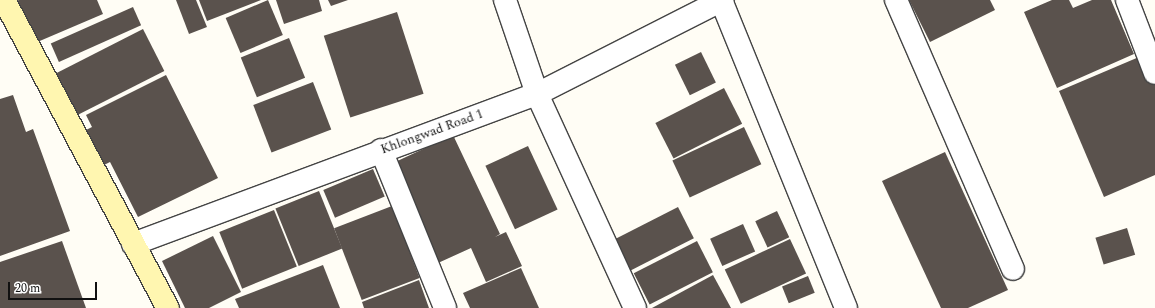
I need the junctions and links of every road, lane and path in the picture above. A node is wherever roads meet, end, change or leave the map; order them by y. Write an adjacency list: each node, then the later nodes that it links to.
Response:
1 (4, 0): 9 (street)
2 (505, 0): 7 (street)
3 (721, 0): 7 (street, Khlongwad Road 1); 14 (street)
4 (896, 0): 10 (street)
5 (1126, 0): 6 (street)
6 (1155, 73)
7 (537, 94): 8 (street, Khlongwad Road 1); 13 (street)
8 (381, 150): 9 (street, Khlongwad Road 1); 12 (street)
9 (133, 244): 11 (street)
10 (1013, 270)
11 (168, 308)
12 (446, 308)
13 (635, 308)
14 (846, 308)

